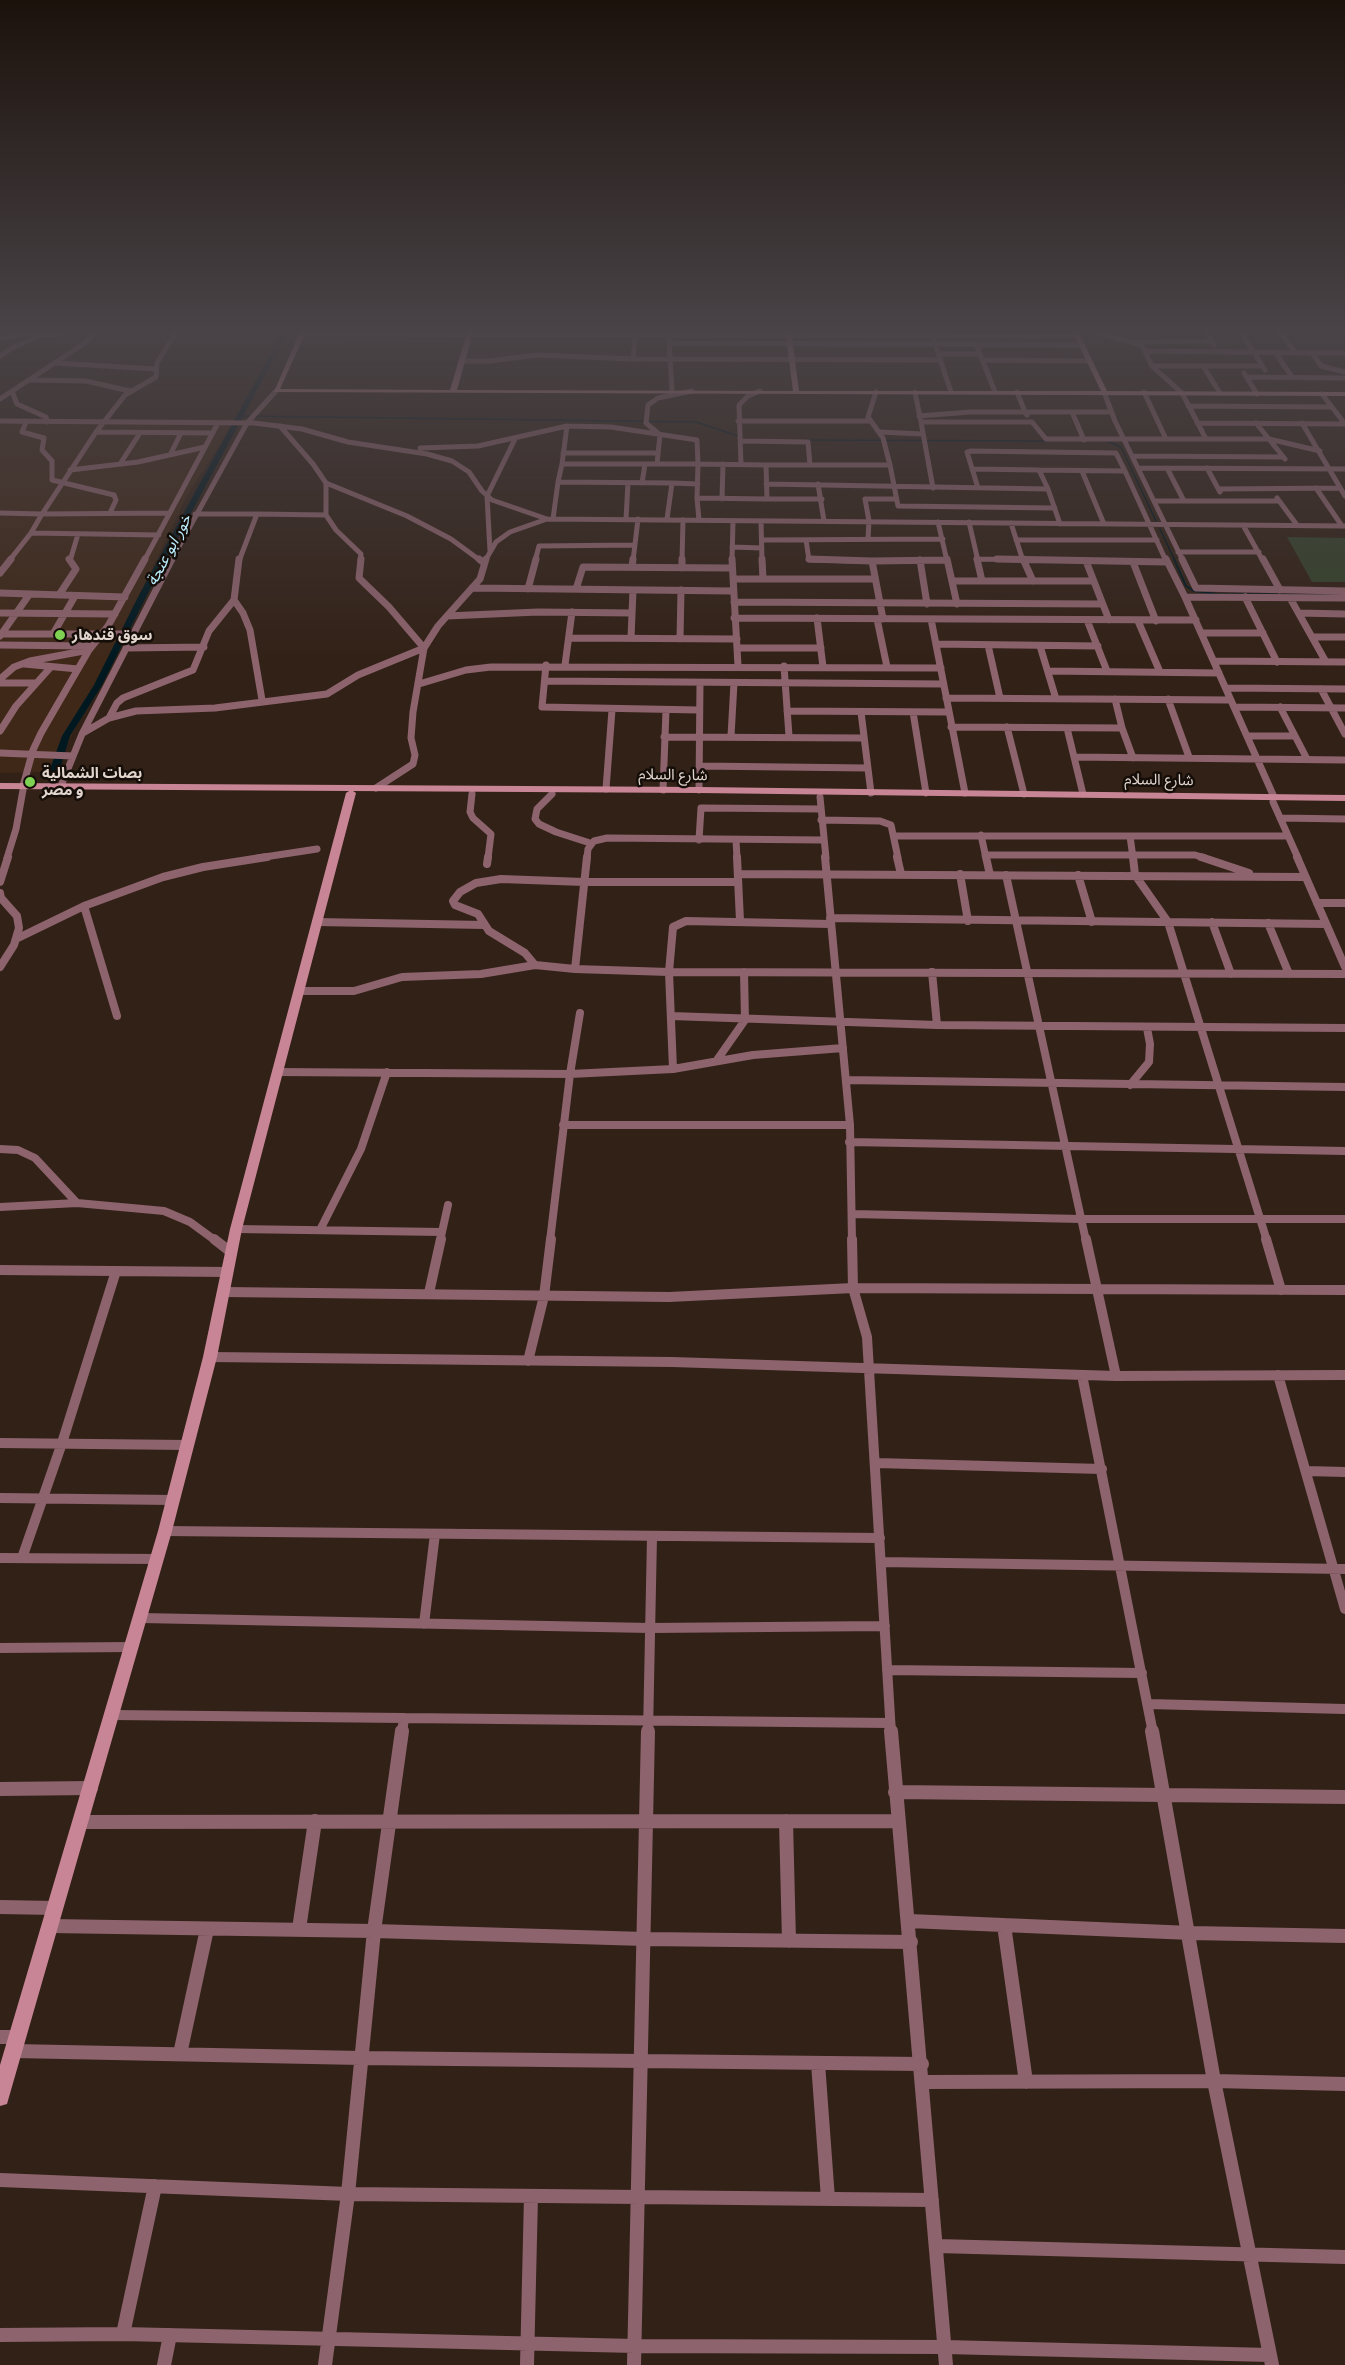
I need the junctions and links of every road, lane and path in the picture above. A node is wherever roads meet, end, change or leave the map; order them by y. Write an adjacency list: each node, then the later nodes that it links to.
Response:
1 (44, 439): 59 (street)
2 (91, 439): 51 (street)
3 (136, 439): 32 (street)
4 (178, 439): 29 (street)
5 (210, 439): 23 (street)
6 (235, 439): 90 (street)
7 (292, 439): 55 (street)
8 (337, 439): 24 (street)
9 (565, 439): 26 (street)
10 (659, 439): 28 (street)
11 (687, 439): 37 (street)
12 (882, 439): 42 (street)
13 (924, 439): 65 (street)
14 (1072, 439): 20 (street)
15 (1151, 439): 21 (street)
16 (1269, 439): 31 (street)
17 (1271, 439): 25 (street)
18 (1313, 439): 25 (street)
19 (515, 440): 24 (street); 72 (street)
20 (1084, 440): 21 (street)
21 (1124, 440): 30 (street)
22 (741, 441): 39 (street); 41 (street)
23 (205, 447): 29 (street); 89 (street)
24 (391, 449): 72 (street)
25 (1320, 451): 48 (street)
26 (563, 453): 27 (street); 33 (street)
27 (630, 453): 28 (street); 34 (street)
28 (657, 453): 36 (street)
29 (170, 455): 32 (street)
30 (1132, 456): 31 (street); 43 (street)
31 (1283, 457): 46 (street)
32 (120, 464): 51 (street)
33 (562, 464): 34 (street); 54 (street)
34 (630, 464): 35 (street)
35 (645, 464): 36 (street); 57 (street)
36 (657, 464): 37 (street)
37 (698, 464): 38 (street); 60 (street)
38 (723, 464): 39 (street); 75 (street)
39 (741, 465): 40 (street)
40 (766, 465): 41 (street); 61 (street)
41 (810, 465): 42 (street)
42 (891, 465): 64 (street)
43 (1138, 468): 44 (street); 79 (street)
44 (1167, 468): 45 (street); 80 (street)
45 (1207, 468): 46 (street); 71 (street)
46 (1291, 468): 48 (street)
47 (972, 469): 50 (street); 53 (street); 66 (street)
48 (1329, 469): 49 (street); 69 (street)
49 (1345, 469)
50 (1039, 470): 52 (street); 70 (street)
51 (70, 471): 59 (street)
52 (1082, 471): 53 (street); 110 (street)
53 (1125, 471): 111 (street)
54 (558, 482): 56 (street); 93 (street)
55 (326, 483): 92 (street); 141 (street)
56 (628, 483): 57 (street); 94 (street)
57 (642, 483): 58 (street)
58 (672, 483): 60 (street); 96 (street)
59 (62, 484): 87 (street); 88 (street)
60 (698, 484): 74 (street)
61 (766, 484): 62 (street); 76 (street)
62 (818, 484): 63 (street); 77 (street)
63 (863, 485): 64 (street); 78 (street)
64 (895, 486): 65 (street); 83 (street)
65 (933, 488): 66 (street)
66 (978, 488): 70 (street)
67 (1270, 488): 68 (street); 71 (street); 81 (street)
68 (1316, 488): 69 (street); 115 (street)
69 (1340, 488): 73 (street)
70 (1048, 489): 85 (street)
71 (1219, 489): 82 (street)
72 (487, 496): 93 (street); 129 (street)
73 (1345, 496)
74 (698, 498): 75 (street); 98 (street)
75 (722, 498): 76 (street)
76 (767, 498): 77 (street)
77 (822, 499): 102 (street)
78 (865, 499): 83 (street); 103 (street)
79 (1154, 501): 80 (street); 112 (street)
80 (1184, 501): 82 (street)
81 (1279, 501): 82 (street); 114 (street)
82 (1227, 502)
83 (897, 503): 84 (street); 104 (street)
84 (998, 507): 85 (street); 107 (street)
85 (1054, 508): 109 (street)
86 (0, 513): 87 (street)
87 (42, 513): 88 (street); 116 (street)
88 (110, 513): 89 (street)
89 (170, 513): 118 (street)
90 (195, 514): 91 (street); 208 (street)
91 (257, 514): 92 (street); 171 (street)
92 (326, 515): 223 (street)
93 (550, 519): 94 (street); 129 (street)
94 (626, 519): 95 (street)
95 (638, 519): 96 (street); 126 (street)
96 (667, 519): 97 (street)
97 (683, 520): 98 (street); 143 (street)
98 (699, 520): 99 (street)
99 (732, 521): 100 (street); 127 (street)
100 (761, 521): 101 (street); 121 (street)
101 (794, 521): 102 (street); 122 (street)
102 (824, 521): 103 (street)
103 (869, 521): 104 (street); 119 (street)
104 (900, 521): 105 (street)
105 (938, 522): 106 (street); 120 (street)
106 (969, 522): 107 (street); 132 (street)
107 (1002, 523): 108 (street)
108 (1011, 523): 109 (street); 124 (street)
109 (1060, 524): 110 (street)
110 (1104, 524): 111 (street)
111 (1148, 525): 112 (street); 125 (street)
112 (1166, 525): 113 (street); 130 (street)
113 (1243, 525): 114 (street); 131 (street)
114 (1297, 525): 115 (street)
115 (1343, 526)
116 (31, 533): 117 (street); 145 (street)
117 (78, 534): 118 (street); 164 (street)
118 (159, 535): 166 (street)
119 (868, 539): 120 (street); 123 (street)
120 (943, 539): 134 (street)
121 (762, 540): 122 (street); 128 (street)
122 (794, 540): 123 (street)
123 (806, 540): 133 (street)
124 (1016, 540): 125 (street); 135 (street)
125 (1157, 540): 140 (street)
126 (634, 546): 142 (street); 155 (street)
127 (732, 547): 128 (street); 144 (street)
128 (762, 548): 147 (street)
129 (490, 551): 141 (street)
130 (1178, 552): 131 (street); 159 (street)
131 (1259, 552): 159 (street)
132 (976, 559): 135 (street); 152 (street)
133 (809, 560): 136 (street); 148 (street)
134 (947, 560): 137 (street); 151 (street)
135 (1023, 560): 138 (street); 150 (street)
136 (872, 561): 137 (street); 149 (street)
137 (920, 561): 175 (street)
138 (1086, 561): 139 (street); 153 (street)
139 (1133, 562): 140 (street); 202 (street)
140 (1167, 562): 167 (street)
141 (484, 563): 154 (street)
142 (632, 567): 143 (street); 156 (street)
143 (682, 568): 144 (street)
144 (732, 568): 146 (street)
145 (0, 573)
146 (733, 579): 147 (street); 160 (street)
147 (763, 579): 148 (street)
148 (813, 579): 149 (street)
149 (874, 579): 174 (street)
150 (1033, 580): 152 (street); 153 (street)
151 (952, 581): 152 (street); 177 (street)
152 (982, 581)
153 (1093, 581): 180 (street)
154 (472, 588): 155 (street); 189 (street)
155 (528, 589): 156 (street)
156 (576, 589): 157 (street)
157 (633, 590): 158 (street); 183 (street)
158 (681, 590): 160 (street); 213 (street)
159 (1280, 590): 161 (street)
160 (733, 591): 172 (street)
161 (1345, 591)
162 (0, 593): 163 (street)
163 (29, 595): 164 (street); 184 (street)
164 (59, 595): 165 (street)
165 (75, 596): 166 (street); 185 (street)
166 (125, 597): 186 (street)
167 (1185, 597): 168 (street); 200 (street)
168 (1245, 597): 169 (street); 204 (street)
169 (1290, 597): 170 (street); 187 (street)
170 (1345, 598)
171 (234, 600): 220 (street); 262 (street)
172 (734, 602): 173 (street); 190 (street)
173 (836, 603): 174 (street); 192 (street)
174 (879, 603): 175 (street); 193 (street)
175 (927, 604): 176 (street)
176 (944, 604): 177 (street); 195 (street)
177 (957, 604): 178 (street)
178 (1007, 604): 179 (street); 196 (street)
179 (1040, 604): 180 (street); 197 (street)
180 (1102, 604): 199 (street)
181 (572, 612): 183 (street); 189 (street); 211 (street)
182 (0, 613): 184 (street)
183 (632, 613): 212 (street)
184 (15, 614): 185 (street); 205 (street)
185 (64, 614): 186 (street); 206 (street)
186 (115, 614): 207 (street)
187 (1299, 614): 188 (street); 209 (street)
188 (1345, 614)
189 (447, 616): 223 (street)
190 (734, 618): 191 (street); 214 (street)
191 (817, 618): 192 (street); 225 (street)
192 (837, 619): 193 (street)
193 (880, 619): 194 (street); 237 (street)
194 (931, 619): 195 (street); 215 (street)
195 (947, 619): 196 (street)
196 (1011, 619): 197 (street)
197 (1045, 620): 198 (street)
198 (1087, 620): 199 (street); 219 (street)
199 (1109, 620): 201 (street)
200 (1196, 620): 202 (street); 203 (street)
201 (1138, 621): 202 (street); 243 (street)
202 (1156, 621)
203 (1201, 633): 204 (street); 226 (street)
204 (1263, 633): 227 (street)
205 (0, 634): 206 (street)
206 (53, 634): 207 (street)
207 (102, 634): 208 (street); 221 (street)
208 (133, 634): 222 (street)
209 (1312, 637): 210 (street); 228 (street)
210 (1345, 637)
211 (570, 638): 212 (street); 232 (street)
212 (631, 638): 213 (street)
213 (680, 639): 214 (street)
214 (737, 639): 224 (street)
215 (936, 644): 217 (street); 239 (street)
216 (0, 645): 221 (street)
217 (988, 645): 218 (street); 258 (street)
218 (1040, 646): 219 (street); 241 (street)
219 (1098, 646): 242 (street)
220 (204, 647): 222 (street); 274 (street)
221 (90, 648): 230 (street); 240 (street)
222 (126, 648): 280 (street)
223 (424, 648): 251 (street); 262 (street)
224 (737, 648): 225 (street); 234 (street)
225 (821, 648): 236 (street)
226 (1214, 661): 227 (street); 244 (street)
227 (1277, 662): 228 (street)
228 (1326, 662): 229 (street)
229 (1345, 662)
230 (22, 664): 238 (street); 245 (street)
231 (546, 665): 232 (street); 246 (street); 251 (street)
232 (565, 665): 233 (street)
233 (648, 665): 234 (street); 247 (street)
234 (738, 666): 235 (street)
235 (784, 666): 236 (street); 252 (street)
236 (823, 667): 237 (street)
237 (887, 667): 239 (street)
238 (50, 668): 240 (street); 248 (street)
239 (940, 668): 253 (street)
240 (78, 669): 290 (street)
241 (1048, 671): 242 (street); 259 (street)
242 (1107, 671): 243 (street)
243 (1160, 672): 244 (street)
244 (1219, 673): 254 (street)
245 (0, 681): 248 (street)
246 (546, 681): 247 (street); 267 (street)
247 (647, 682): 249 (street)
248 (36, 683): 279 (street)
249 (700, 683): 250 (street); 269 (street)
250 (734, 683): 252 (street); 283 (street)
251 (419, 684): 303 (street)
252 (785, 684): 253 (street); 270 (street)
253 (943, 684): 257 (street)
254 (1226, 688): 255 (street); 263 (street)
255 (1321, 689): 256 (street); 265 (street)
256 (1345, 689)
257 (946, 698): 258 (street); 273 (street)
258 (1000, 698): 259 (street)
259 (1056, 699): 260 (street)
260 (1115, 699): 261 (street); 278 (street)
261 (1168, 699): 263 (street); 293 (street)
262 (262, 700): 274 (street)
263 (1232, 703): 264 (street); 285 (street)
264 (1280, 707): 265 (street); 286 (street)
265 (1332, 708): 266 (street); 281 (street)
266 (1345, 708)
267 (612, 710): 268 (street); 304 (street)
268 (666, 710): 269 (street); 287 (street)
269 (699, 710): 282 (street)
270 (787, 711): 271 (street); 284 (street)
271 (861, 712): 272 (street); 288 (street)
272 (913, 712): 273 (street); 309 (street)
273 (948, 712): 275 (street)
274 (109, 718): 280 (street)
275 (951, 727): 276 (street); 310 (street)
276 (1007, 727): 277 (street); 313 (street)
277 (1067, 728): 278 (street); 292 (street)
278 (1122, 728): 294 (street)
279 (0, 731)
280 (82, 734): 291 (street)
281 (1345, 734)
282 (700, 736): 283 (street); 287 (street); 298 (street)
283 (731, 736): 284 (street)
284 (789, 736): 288 (street)
285 (1247, 736): 286 (street); 295 (street)
286 (1294, 736): 296 (street)
287 (664, 737): 305 (street)
288 (863, 738): 299 (street)
289 (0, 753): 290 (street)
290 (31, 754): 291 (street); 302 (street)
291 (73, 756): 300 (street)
292 (1074, 757): 294 (street); 314 (street)
293 (1189, 757): 294 (street); 295 (street)
294 (1133, 758)
295 (1257, 759): 296 (street); 317 (street)
296 (1306, 759): 297 (street)
297 (1345, 759)
298 (700, 766): 299 (street); 306 (street)
299 (867, 768): 308 (street)
300 (61, 786): 302 (street, شارع السلام); 303 (street, شارع السلام)
301 (0, 788): 302 (street, شارع السلام)
302 (23, 788): 307 (street, شارع السلام); 346 (street)
303 (376, 788): 304 (street, شارع السلام)
304 (606, 789): 305 (street, شارع السلام)
305 (663, 790): 306 (street, شارع السلام)
306 (699, 790): 308 (street, شارع السلام)
307 (351, 793): 311 (street, شارع السلام); 357 (street)
308 (871, 793): 309 (street, شارع السلام)
309 (926, 793): 310 (street, شارع السلام)
310 (965, 793): 313 (street, شارع السلام)
311 (472, 794): 312 (street, شارع السلام); 335 (street)
312 (552, 794): 315 (street, شارع السلام); 330 (street)
313 (1024, 794): 314 (street, شارع السلام)
314 (1083, 795): 317 (street, شارع السلام)
315 (820, 797): 317 (street, شارع السلام); 319 (street)
316 (1345, 798): 317 (street, شارع السلام)
317 (1274, 799): 318 (street, شارع السلام); 320 (street)
318 (1345, 803)
319 (821, 815): 322 (street); 327 (street); 329 (street)
320 (1280, 818): 321 (street); 326 (street)
321 (1345, 819)
322 (894, 836): 323 (street); 337 (street)
323 (981, 836): 324 (street); 332 (street)
324 (1130, 836): 325 (street); 333 (street)
325 (1192, 836): 326 (street); 334 (street)
326 (1287, 836): 344 (street)
327 (699, 840): 328 (street); 330 (street)
328 (736, 840): 329 (street); 345 (street)
329 (823, 840): 336 (street)
330 (590, 843): 347 (street)
331 (317, 849): 351 (street)
332 (985, 855): 333 (street); 339 (street)
333 (1132, 855): 334 (street); 342 (street)
334 (1195, 855): 343 (street)
335 (487, 864)
336 (828, 874): 337 (street); 345 (street); 353 (street)
337 (901, 874): 338 (street)
338 (960, 874): 339 (street); 354 (street)
339 (990, 874): 340 (street)
340 (1006, 875): 341 (street); 355 (street)
341 (1078, 875): 342 (street); 356 (street)
342 (1135, 875): 343 (street); 358 (street)
343 (1259, 877): 344 (street)
344 (1305, 877): 349 (street)
345 (738, 878): 347 (street); 352 (street)
346 (0, 882)
347 (584, 882): 362 (street); 369 (street)
348 (0, 893): 363 (street)
349 (1317, 903): 350 (street); 361 (street)
350 (1345, 903)
351 (84, 906): 363 (street); 381 (street)
352 (740, 921): 353 (street); 370 (street)
353 (830, 921): 354 (street); 372 (street)
354 (968, 921): 355 (street)
355 (1017, 921): 356 (street); 374 (street)
356 (1092, 921): 358 (street)
357 (317, 922): 362 (street); 379 (street)
358 (1168, 922): 359 (street); 375 (street)
359 (1212, 922): 360 (street); 376 (street)
360 (1268, 923): 361 (street); 377 (street)
361 (1326, 924): 364 (street)
362 (485, 925): 366 (street)
363 (16, 939): 368 (street)
364 (1335, 944): 365 (street); 367 (street)
365 (1345, 944)
366 (535, 965): 369 (street); 379 (street)
367 (1345, 967)
368 (0, 968)
369 (575, 969): 370 (street)
370 (669, 972): 371 (street); 382 (street)
371 (744, 972): 372 (street); 383 (street)
372 (836, 972): 373 (street); 384 (street)
373 (932, 972): 374 (street); 385 (street)
374 (1026, 973): 375 (street); 386 (street)
375 (1182, 973): 376 (street); 388 (street)
376 (1231, 974): 377 (street)
377 (1289, 974): 378 (street)
378 (1345, 974)
379 (299, 991): 393 (street)
380 (580, 1013): 395 (street)
381 (117, 1016)
382 (671, 1016): 383 (street); 392 (street)
383 (745, 1020): 384 (street); 391 (street)
384 (839, 1021): 385 (street); 390 (street)
385 (937, 1025): 386 (street)
386 (1038, 1027): 387 (street); 397 (street)
387 (1147, 1028): 388 (street); 398 (street)
388 (1200, 1028): 389 (street); 399 (street)
389 (1345, 1028)
390 (843, 1048): 391 (street); 396 (street)
391 (717, 1060): 392 (street)
392 (673, 1070): 395 (street)
393 (278, 1072): 394 (street); 415 (street)
394 (387, 1072): 395 (street); 416 (street)
395 (570, 1074): 401 (street)
396 (846, 1080): 397 (street); 402 (street)
397 (1052, 1084): 398 (street); 404 (street)
398 (1130, 1085): 399 (street)
399 (1220, 1086): 400 (street); 406 (street)
400 (1345, 1087)
401 (563, 1125): 402 (street); 428 (street)
402 (850, 1125): 403 (street)
403 (849, 1142): 404 (street); 411 (street)
404 (1065, 1147): 406 (street); 413 (street)
405 (0, 1149): 408 (street)
406 (1240, 1149): 407 (street); 412 (street)
407 (1345, 1151)
408 (77, 1203): 410 (street); 418 (street)
409 (448, 1205): 417 (street)
410 (0, 1208)
411 (852, 1214): 413 (street); 422 (street)
412 (1260, 1217): 413 (street); 414 (street); 424 (street)
413 (1081, 1219): 423 (street)
414 (1345, 1219)
415 (236, 1229): 416 (street); 418 (street)
416 (320, 1230): 417 (street)
417 (442, 1232): 427 (street)
418 (232, 1253): 421 (street)
419 (0, 1270): 420 (street)
420 (116, 1271): 421 (street); 437 (street)
421 (228, 1272): 426 (street)
422 (853, 1288): 423 (street); 428 (street); 431 (street)
423 (1096, 1288): 424 (street); 435 (street)
424 (1281, 1290): 425 (street)
425 (1345, 1290)
426 (224, 1292): 427 (street); 429 (street)
427 (429, 1293): 428 (street)
428 (544, 1296): 430 (street)
429 (210, 1357): 430 (street); 438 (street)
430 (528, 1361): 431 (street)
431 (869, 1367): 432 (street); 439 (street)
432 (1082, 1375): 435 (street); 440 (street)
433 (1278, 1375): 434 (street); 435 (street); 441 (street)
434 (1345, 1375)
435 (1116, 1376)
436 (0, 1443): 437 (street)
437 (62, 1443): 438 (street); 444 (street)
438 (187, 1445): 445 (street)
439 (876, 1463): 440 (street); 449 (street)
440 (1102, 1469): 454 (street)
441 (1306, 1471): 442 (street); 455 (street)
442 (1345, 1472)
443 (0, 1498): 444 (street)
444 (43, 1498): 445 (street); 451 (street)
445 (173, 1500): 446 (street)
446 (165, 1531): 447 (street); 452 (street)
447 (435, 1534): 448 (street); 458 (street)
448 (652, 1537): 449 (street); 460 (street)
449 (880, 1538): 453 (street)
450 (0, 1558): 451 (street)
451 (22, 1558): 452 (street)
452 (157, 1559): 457 (street)
453 (882, 1562): 454 (street); 459 (street)
454 (1120, 1564): 455 (street); 464 (street)
455 (1339, 1569): 456 (street)
456 (1345, 1609)
457 (141, 1618): 458 (street); 461 (street)
458 (424, 1624): 460 (street)
459 (885, 1626): 460 (street); 463 (street)
460 (650, 1628): 469 (street)
461 (133, 1647): 462 (street); 467 (street)
462 (0, 1648)
463 (887, 1670): 464 (street); 470 (street)
464 (1142, 1673): 465 (street)
465 (1148, 1704): 466 (street); 474 (street)
466 (1345, 1708)
467 (113, 1715): 468 (street); 471 (street)
468 (404, 1718): 469 (street); 481 (street)
469 (649, 1721): 470 (street); 476 (street)
470 (890, 1723): 473 (street)
471 (92, 1788): 472 (street); 480 (street)
472 (0, 1789)
473 (895, 1792): 474 (street); 479 (street)
474 (1165, 1795): 475 (street); 490 (street)
475 (1345, 1797)
476 (647, 1820): 478 (street); 481 (street); 492 (street)
477 (315, 1821): 480 (street); 481 (street); 488 (street)
478 (786, 1821): 479 (street); 493 (street)
479 (898, 1821): 484 (street)
480 (81, 1822): 483 (street)
481 (389, 1822): 489 (street)
482 (0, 1907): 483 (street)
483 (56, 1908): 486 (street)
484 (909, 1921): 485 (street); 494 (street)
485 (1004, 1925): 490 (street); 504 (street)
486 (50, 1926): 487 (street); 496 (street)
487 (207, 1929): 488 (street); 497 (street)
488 (299, 1929): 489 (street)
489 (374, 1931): 492 (street); 498 (street)
490 (1191, 1933): 491 (street); 502 (street)
491 (1345, 1936)
492 (645, 1939): 493 (street); 499 (street)
493 (789, 1941): 494 (street)
494 (911, 1942): 501 (street)
495 (0, 2037): 496 (street)
496 (16, 2044): 497 (street); 506 (street)
497 (180, 2054): 498 (street)
498 (361, 2058): 499 (street); 509 (street)
499 (641, 2062): 500 (street); 511 (street)
500 (818, 2063): 501 (street); 512 (street)
501 (922, 2064): 503 (street)
502 (1215, 2081): 504 (street); 505 (street); 515 (street)
503 (923, 2082): 504 (street); 513 (street)
504 (1026, 2082)
505 (1345, 2084)
506 (0, 2097)
507 (0, 2180): 508 (street)
508 (155, 2186): 509 (street); 517 (street)
509 (348, 2194): 510 (street); 520 (street)
510 (531, 2196): 511 (street); 521 (street)
511 (636, 2198): 512 (street); 522 (street)
512 (828, 2199): 513 (street)
513 (932, 2200): 514 (street)
514 (937, 2246): 515 (street); 523 (street)
515 (1249, 2256): 516 (street); 524 (street)
516 (1345, 2257)
517 (123, 2334): 518 (street); 519 (street)
518 (0, 2335)
519 (170, 2335): 520 (street); 525 (street)
520 (329, 2339): 521 (street); 526 (street)
521 (528, 2342): 522 (street); 527 (street)
522 (635, 2346): 523 (street); 528 (street)
523 (945, 2347): 524 (street); 529 (street)
524 (1271, 2360)
525 (164, 2365)
526 (325, 2365)
527 (527, 2365)
528 (634, 2365)
529 (946, 2365)

